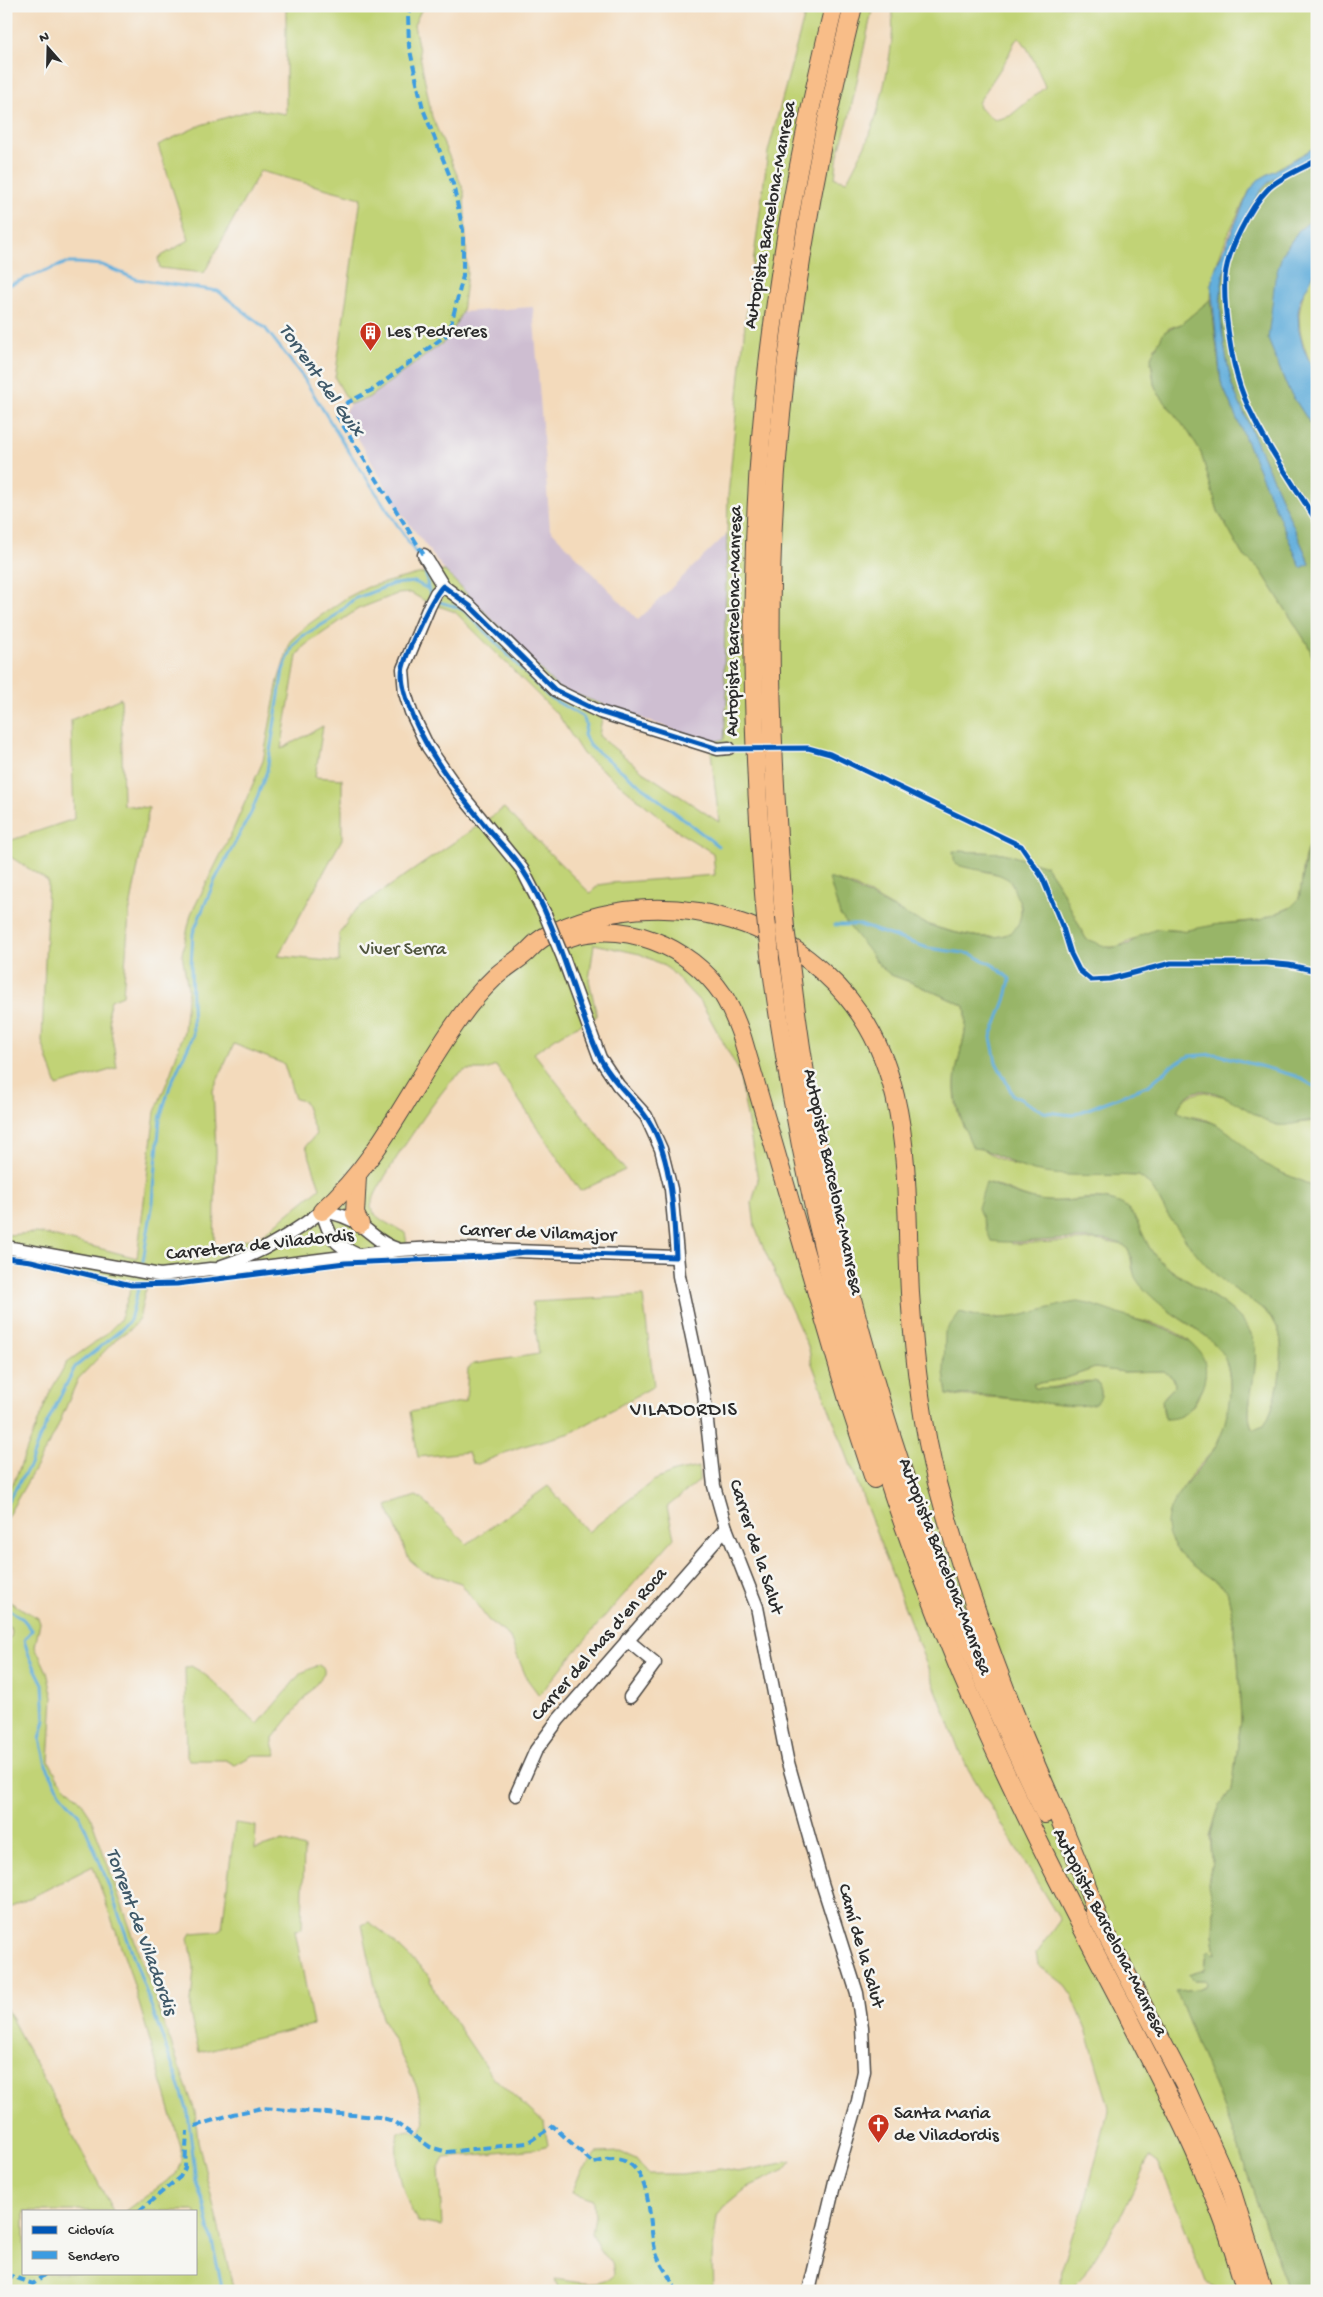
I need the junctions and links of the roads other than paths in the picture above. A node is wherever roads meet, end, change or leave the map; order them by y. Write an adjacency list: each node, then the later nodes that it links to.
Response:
1 (834, 6): 20 (highway, Autopista Barcelona-Manresa, bridge)
2 (853, 6): 21 (highway, Autopista Barcelona-Manresa, bridge)
3 (424, 555): 4 (street)
4 (440, 590): 5 (street); 13 (street, Carrer de la Salut, bridge)
5 (729, 748)
6 (528, 951): 7 (highway); 20 (highway); 21 (highway)
7 (357, 1176): 8 (highway); 9 (highway)
8 (322, 1211): 9 (street); 12 (street); 14 (street)
9 (360, 1224): 11 (street)
10 (6, 1247): 14 (street, Carretera de Viladordis)
11 (399, 1250): 12 (street, Carretera de Viladordis); 13 (street, Carrer de Vilamajor)
12 (358, 1255): 14 (street, Carretera de Viladordis)
13 (676, 1257): 15 (street, Carrer de la Salut)
14 (210, 1269)
15 (726, 1528): 16 (street, Carrer del Mas d'en Roca); 18 (street, Carrer de la Salut)
16 (627, 1640): 17 (street); 19 (street, Carrer del Mas d'en Roca)
17 (630, 1697)
18 (788, 1759): 22 (street, Camí de la Salut)
19 (516, 1795)
20 (1030, 1825): 23 (highway, Autopista Barcelona-Manresa)
21 (1099, 1920): 24 (highway, Autopista Barcelona-Manresa)
22 (809, 2291)
23 (1246, 2291)
24 (1263, 2291)

